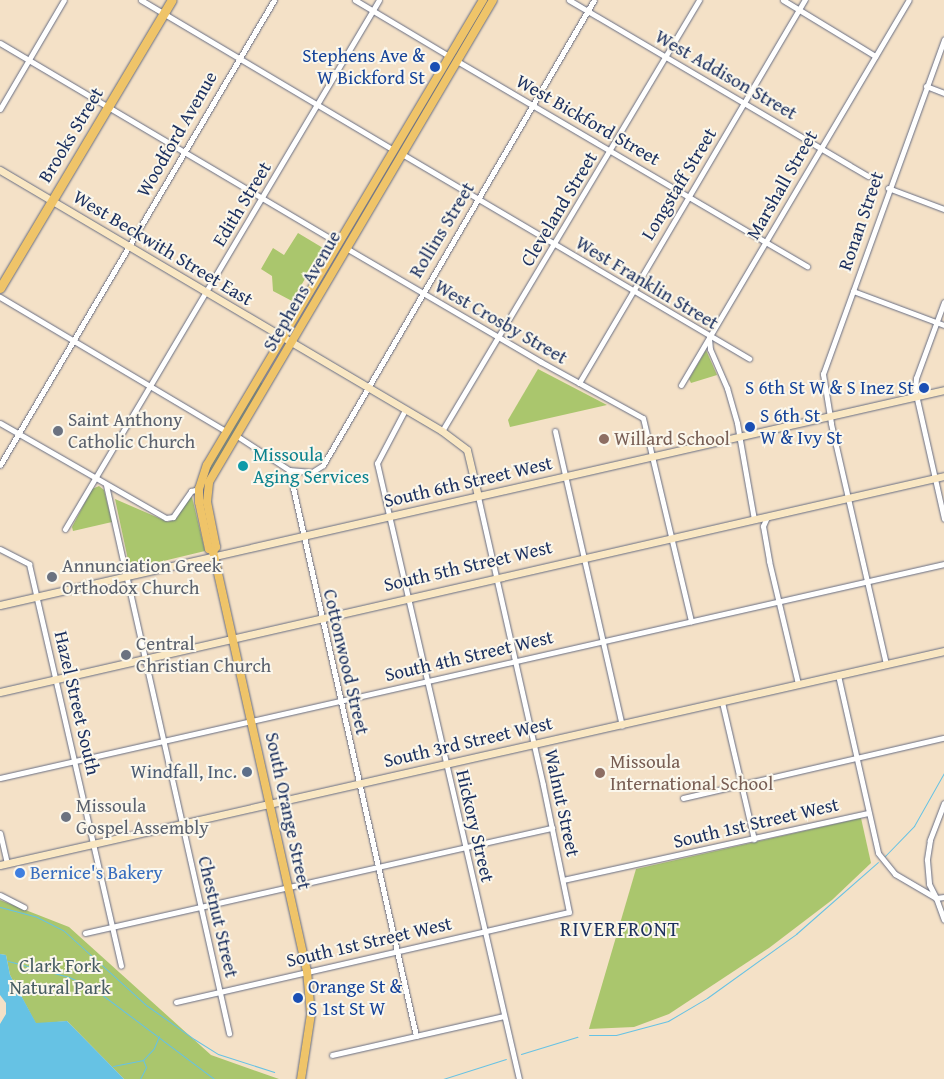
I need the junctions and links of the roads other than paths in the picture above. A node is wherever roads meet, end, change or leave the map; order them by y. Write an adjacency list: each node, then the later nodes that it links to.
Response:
1 (64, 0): 25 (street)
2 (141, 0): 18 (street)
3 (172, 0): 18 (highway, Brooks Street)
4 (274, 0): 24 (street, Woodford Avenue)
5 (355, 0): 15 (street)
6 (379, 0): 15 (street, Edith Street)
7 (483, 0): 21 (main road, Stephens Avenue)
8 (493, 0): 26 (main road, Stephens Avenue)
9 (569, 0): 17 (street, West Addison Street)
10 (594, 0): 17 (street, Rollins Street)
11 (699, 0): 23 (street, Cleveland Street)
12 (783, 0): 16 (street)
13 (805, 0): 16 (street, Longstaff Street)
14 (909, 0): 22 (street, Marshall Street)
15 (373, 10): 21 (street); 30 (street, Edith Street)
16 (799, 10): 22 (street); 29 (street, Longstaff Street)
17 (588, 11): 23 (street, West Addison Street); 31 (street, Rollins Street)
18 (164, 13): 24 (street); 32 (highway, Brooks Street)
19 (944, 39): 27 (street, Ronan Street)
20 (0, 43): 25 (street)
21 (449, 56): 35 (main road, Stephens Avenue)
22 (875, 56): 34 (street, Marshall Street)
23 (666, 58): 29 (street, West Addison Street); 37 (street, Cleveland Street)
24 (239, 59): 30 (street); 36 (street, Woodford Avenue)
25 (29, 60): 32 (street); 33 (street)
26 (457, 61): 31 (street, West Bickford Street); 38 (main road, Stephens Avenue)
27 (926, 86): 28 (street); 41 (street, Ronan Street)
28 (944, 93)
29 (744, 103): 34 (street, West Addison Street); 42 (street, Longstaff Street)
30 (317, 105): 35 (street); 45 (street, Edith Street)
31 (533, 105): 37 (street, West Bickford Street); 43 (street, Rollins Street)
32 (107, 106): 36 (street); 44 (highway, Brooks Street)
33 (0, 109)
34 (822, 148): 40 (street, West Addison Street); 48 (street, Marshall Street)
35 (394, 150): 38 (main road); 47 (main road, Stephens Avenue)
36 (184, 152): 45 (street); 50 (street, Woodford Avenue)
37 (611, 152): 42 (street, West Bickford Street); 49 (street, Cleveland Street)
38 (402, 154): 43 (street, West Franklin Street); 51 (main road, Stephens Avenue)
39 (0, 170): 44 (street, West Beckwith Street East)
40 (868, 176)
41 (888, 188): 46 (street); 55 (street, Ronan Street)
42 (689, 196): 48 (street, West Bickford Street); 54 (street, Longstaff Street)
43 (479, 199): 49 (street, West Franklin Street); 57 (street, Rollins Street)
44 (51, 200): 50 (street, West Beckwith Street East); 53 (highway, Brooks Street)
45 (262, 200): 47 (street); 56 (street, Edith Street)
46 (944, 210)
47 (338, 243): 63 (main road, Stephens Avenue)
48 (766, 243): 52 (street, West Bickford Street); 62 (street, Marshall Street)
49 (555, 245): 54 (street, West Franklin Street); 64 (street, Cleveland Street)
50 (128, 247): 56 (street, West Beckwith Street East); 65 (street, Woodford Avenue)
51 (346, 248): 57 (street, West Crosby Street); 66 (main road, Stephens Avenue)
52 (807, 266)
53 (0, 288)
54 (633, 291): 62 (street, West Franklin Street); 68 (street, Longstaff Street)
55 (853, 291): 60 (street); 75 (street, Ronan Street)
56 (207, 292): 63 (street, West Beckwith Street East); 70 (street, Edith Street)
57 (422, 293): 64 (street, West Crosby Street); 71 (street, Rollins Street)
58 (0, 297): 65 (street)
59 (944, 302): 60 (street)
60 (937, 322): 61 (street); 73 (street)
61 (944, 325)
62 (709, 337): 67 (street, West Franklin Street); 69 (street, Marshall Street); 82 (street)
63 (283, 338): 66 (street, West Beckwith Street East); 79 (main road, Stephens Avenue)
64 (499, 338): 68 (street, West Crosby Street); 77 (street, Cleveland Street)
65 (73, 341): 70 (street); 80 (street, Woodford Avenue)
66 (290, 343): 71 (street, West Beckwith Street East); 81 (main road, Stephens Avenue)
67 (749, 358)
68 (579, 384): 83 (street, West Crosby Street)
69 (681, 386)
70 (150, 387): 79 (street); 88 (street, Edith Street)
71 (367, 387): 74 (street, West Beckwith Street East); 85 (street, Rollins Street)
72 (944, 390): 73 (street, South 6th Street West)
73 (915, 396): 75 (street, South 6th Street West); 89 (street)
74 (405, 410): 77 (street, West Beckwith Street East); 94 (street, Hickory Street)
75 (829, 416): 82 (street, South 6th Street West); 93 (street, Ronan Street)
76 (0, 423): 80 (street)
77 (442, 431): 92 (street, West Beckwith Street East)
78 (555, 431): 86 (street)
79 (227, 432): 91 (main road, Stephens Avenue)
80 (18, 434): 84 (street, Woodford Avenue); 88 (street)
81 (237, 436): 85 (street); 102 (main road, Stephens Avenue)
82 (740, 436): 83 (street, South 6th Street West); 96 (street)
83 (653, 456): 86 (street, South 6th Street West); 100 (street)
84 (0, 465)
85 (289, 470): 99 (street, Cottonwood Street)
86 (565, 476): 92 (street, South 6th Street West); 103 (street)
87 (944, 476): 89 (street, South 5th Street West)
88 (95, 477): 90 (street); 98 (street, Edith Street)
89 (935, 478): 93 (street, South 5th Street West); 97 (street)
90 (106, 485): 91 (street); 105 (street, Chestnut Street)
91 (199, 489): 102 (main road, Stephens Avenue)
92 (478, 496): 94 (street, South 6th Street West); 106 (street, Walnut Street)
93 (848, 497): 95 (street, South 5th Street West); 107 (street, Ronan Street)
94 (389, 517): 99 (street, South 6th Street West); 108 (street, Hickory Street)
95 (767, 517): 96 (street, South 5th Street West); 110 (street)
96 (754, 519): 100 (street, South 5th Street West)
97 (944, 519)
98 (66, 527)
99 (302, 536): 102 (street, South 6th Street West); 112 (street, Cottonwood Street)
100 (672, 537): 103 (street, South 5th Street West); 113 (street)
101 (0, 548): 109 (street, Hazel Street South)
102 (214, 554): 105 (street, South 6th Street West); 114 (main road, South Orange Street)
103 (584, 557): 106 (street, South 5th Street West); 115 (street)
104 (944, 564): 107 (street, South 4th Street West)
105 (126, 576): 109 (street, South 6th Street West); 117 (street, Chestnut Street)
106 (496, 577): 108 (street, South 5th Street West); 118 (street, Walnut Street)
107 (867, 580): 110 (street, South 4th Street West); 119 (street, Ronan Street)
108 (408, 596): 112 (street, South 5th Street West); 122 (street, Hickory Street)
109 (37, 597): 111 (street, South 6th Street West); 121 (street, Hazel Street South)
110 (779, 601): 113 (street, South 4th Street West); 123 (street)
111 (0, 605)
112 (320, 616): 114 (street, South 5th Street West); 125 (street, Cottonwood Street)
113 (691, 620): 115 (street, South 4th Street West)
114 (234, 637): 117 (street, South 5th Street West); 127 (main road, South Orange Street)
115 (602, 642): 118 (street, South 4th Street West); 128 (street)
116 (944, 650): 119 (street, South 3rd Street West)
117 (145, 657): 121 (street, South 5th Street West); 130 (street, Chestnut Street)
118 (516, 660): 122 (street, South 4th Street West); 131 (street, Walnut Street)
119 (886, 664): 120 (street, South 3rd Street West)
120 (838, 675): 123 (street, South 3rd Street West); 132 (street)
121 (56, 678): 124 (street, South 5th Street West); 133 (street, Hazel Street South)
122 (428, 681): 125 (street, South 4th Street West); 134 (street, Hickory Street)
123 (798, 684): 126 (street, South 3rd Street West)
124 (0, 692)
125 (339, 701): 127 (street, South 4th Street West); 136 (street, Cottonwood Street)
126 (722, 702): 128 (street, South 3rd Street West); 137 (street)
127 (252, 721): 130 (street, South 4th Street West); 140 (main road, South Orange Street)
128 (622, 725): 131 (street, South 3rd Street West)
129 (943, 738): 132 (street)
130 (164, 740): 133 (street, South 4th Street West); 143 (street, Chestnut Street)
131 (534, 743): 134 (street, South 3rd Street West); 144 (street, Walnut Street)
132 (856, 758): 137 (street); 142 (street)
133 (75, 761): 135 (street, South 4th Street West); 147 (street, Hazel Street South)
134 (446, 763): 136 (street, South 3rd Street West); 148 (street, Hickory Street)
135 (0, 778)
136 (359, 783): 140 (street, South 3rd Street West); 150 (street, Cottonwood Street)
137 (741, 785): 138 (street); 146 (street)
138 (683, 798)
139 (944, 803): 141 (street)
140 (270, 804): 143 (street, South 3rd Street West); 152 (main road, South Orange Street)
141 (942, 812): 155 (street)
142 (868, 814): 146 (street, South 1st Street West); 155 (street)
143 (182, 823): 147 (street, South 3rd Street West); 156 (street, Chestnut Street)
144 (552, 828): 148 (street); 151 (street, Walnut Street)
145 (0, 833): 149 (street)
146 (754, 839): 151 (street, South 1st Street West)
147 (94, 843): 149 (street, South 3rd Street West); 160 (street, Hazel Street South)
148 (464, 847): 150 (street); 161 (street, Hickory Street)
149 (3, 864)
150 (378, 867): 152 (street); 163 (street, Cottonwood Street)
151 (562, 880): 158 (street, Walnut Street)
152 (289, 887): 156 (street); 165 (main road, South Orange Street)
153 (0, 895): 157 (street)
154 (944, 897): 155 (street)
155 (936, 898): 159 (street)
156 (201, 906): 160 (street); 166 (street, Chestnut Street)
157 (24, 907)
158 (568, 912): 161 (street, South 1st Street West)
159 (944, 920)
160 (113, 926): 162 (street); 164 (street, Hazel Street South)
161 (483, 931): 163 (street, South 1st Street West); 168 (street, Hickory Street)
162 (85, 933)
163 (396, 950): 165 (street, South 1st Street West); 170 (street, Cottonwood Street)
164 (121, 966)
165 (308, 971): 166 (street, South 1st Street West); 172 (main road, South Orange Street)
166 (220, 991): 167 (street, South 1st Street West); 169 (street, Chestnut Street)
167 (176, 1002)
168 (504, 1016): 170 (street); 173 (street, Hickory Street)
169 (230, 1034)
170 (416, 1036): 171 (street)
171 (332, 1055)
172 (301, 1079)
173 (519, 1079)

